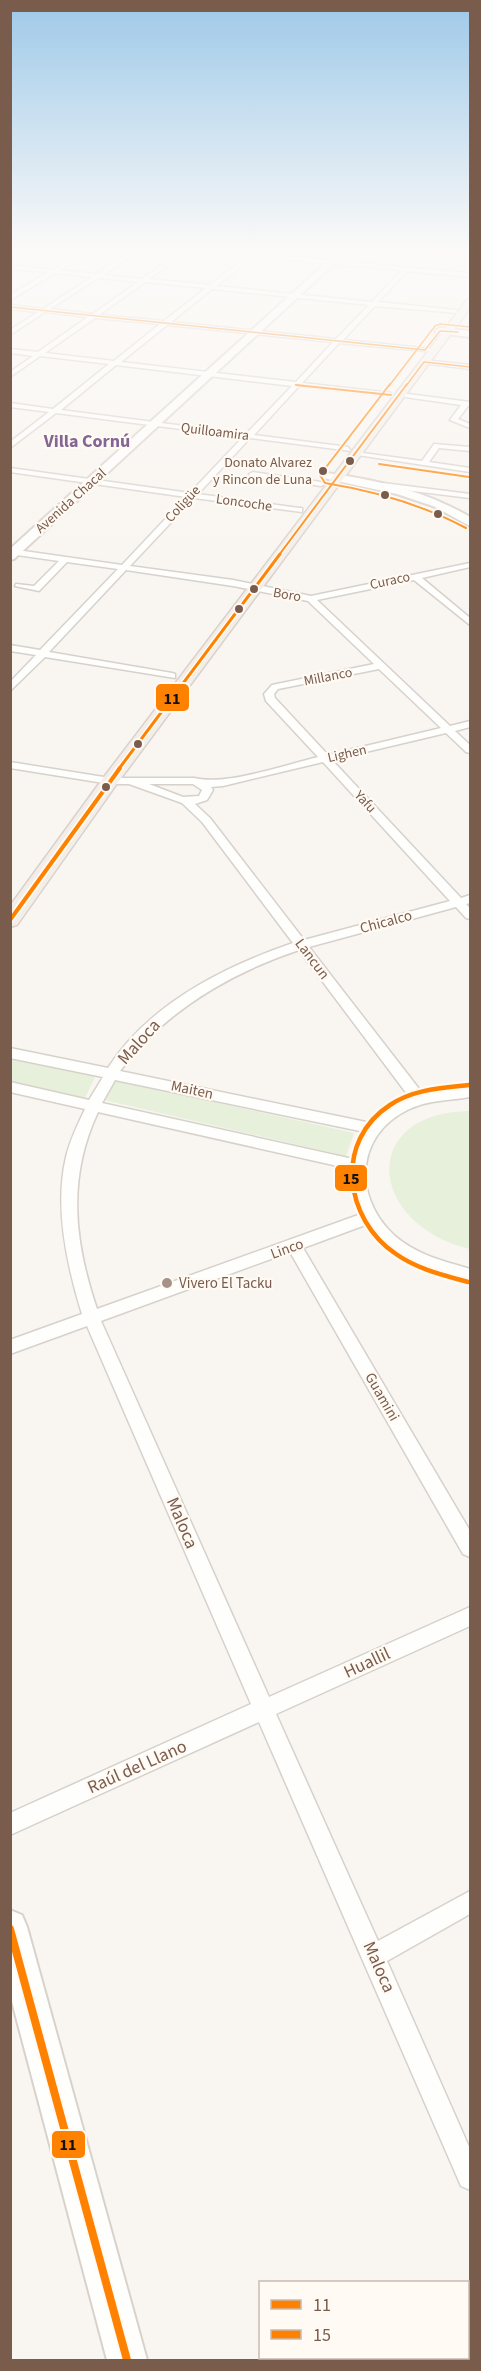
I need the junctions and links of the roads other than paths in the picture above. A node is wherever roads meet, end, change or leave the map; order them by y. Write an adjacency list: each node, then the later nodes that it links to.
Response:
1 (28, 362): 9 (street)
2 (104, 362): 7 (street)
3 (223, 362): 10 (main road, Avenida Chacal)
4 (318, 362): 11 (street, Coligüe)
5 (420, 362): 12 (main road)
6 (424, 362): 8 (street); 12 (main road)
7 (116, 363): 10 (street); 15 (street)
8 (471, 367)
9 (10, 375)
10 (209, 375): 11 (street); 16 (main road, Avenida Chacal)
11 (296, 385): 12 (street); 18 (street, Coligüe)
12 (395, 395): 13 (street); 21 (main road)
13 (469, 403): 17 (street)
14 (10, 405): 15 (street, Quilloamira)
15 (56, 411): 16 (street, Quilloamira); 19 (street)
16 (156, 424): 18 (street, Quilloamira); 27 (main road, Avenida Chacal)
17 (471, 426)
18 (248, 436): 21 (street, Quilloamira); 29 (street, Coligüe)
19 (10, 446)
20 (471, 449): 22 (street)
21 (351, 451): 22 (street, Quilloamira); 26 (main road)
22 (424, 463): 24 (street, Quilloamira)
23 (10, 470): 27 (street, Loncoche)
24 (471, 470)
25 (253, 474): 26 (street)
26 (328, 479): 28 (main road); 31 (main road); 39 (main road)
27 (92, 482): 29 (street, Loncoche); 33 (main road, Avenida Chacal)
28 (383, 485): 30 (street); 32 (main road)
29 (192, 495): 31 (street, Loncoche); 36 (street, Coligüe)
30 (471, 496)
31 (300, 510): 39 (main road)
32 (471, 522)
33 (12, 553): 34 (street, Boro)
34 (65, 559): 36 (street, Boro); 38 (street)
35 (471, 566): 37 (street, Curaco)
36 (124, 567): 39 (street, Boro); 43 (street, Coligüe)
37 (415, 576): 40 (street, Curaco); 41 (street)
38 (19, 586)
39 (247, 587): 40 (street, Boro); 45 (main road); 53 (main road)
40 (311, 599): 44 (street, Boro)
41 (471, 622)
42 (10, 648): 43 (street)
43 (43, 654): 45 (street); 47 (street, Coligüe)
44 (380, 666): 46 (street, Millanco); 49 (street, Boro)
45 (172, 676): 53 (main road)
46 (275, 687): 51 (street, Yafu)
47 (10, 688)
48 (471, 724): 49 (street, Lighen)
49 (449, 729): 50 (street, Boro); 51 (street, Lighen)
50 (471, 750)
51 (325, 759): 56 (street, Lighen); 61 (street, Yafu)
52 (10, 765): 53 (street, Lancun)
53 (102, 780): 54 (street, Lancun); 60 (main road); 63 (main road)
54 (133, 782): 55 (street, Lancun); 57 (street, Lancun)
55 (178, 783): 56 (street, Lancun); 57 (street)
56 (204, 792): 58 (street, Lancun); 59 (street, Lancun)
57 (173, 797): 58 (street, Lancun)
58 (186, 801): 59 (street, Lancun)
59 (206, 820): 64 (street, Lancun)
60 (10, 892)
61 (465, 900): 62 (street, Yafu); 64 (street, Chicalco)
62 (471, 915)
63 (10, 921)
64 (302, 945): 66 (street, Maloca); 69 (street, Lancun)
65 (10, 1053): 66 (street, Maiten)
66 (111, 1073): 70 (street, Maloca); 71 (street, Maiten)
67 (10, 1087): 70 (street)
68 (471, 1092): 69 (street)
69 (418, 1098): 71 (street)
70 (93, 1105): 72 (street); 76 (street, Maloca)
71 (372, 1128): 72 (street)
72 (356, 1165): 73 (street)
73 (370, 1217): 74 (street, Linco); 75 (street)
74 (294, 1246): 76 (street, Linco); 78 (street, Guamini)
75 (471, 1275)
76 (92, 1318): 77 (street, Linco); 80 (street, Maloca)
77 (10, 1347)
78 (471, 1548)
79 (471, 1616): 80 (street, Huallil)
80 (263, 1710): 81 (street, Raúl del Llano); 84 (street, Maloca)
81 (10, 1824)
82 (471, 1902): 84 (street)
83 (10, 1927): 86 (main road)
84 (375, 1955): 85 (street, Maloca)
85 (471, 2176)
86 (127, 2361)

